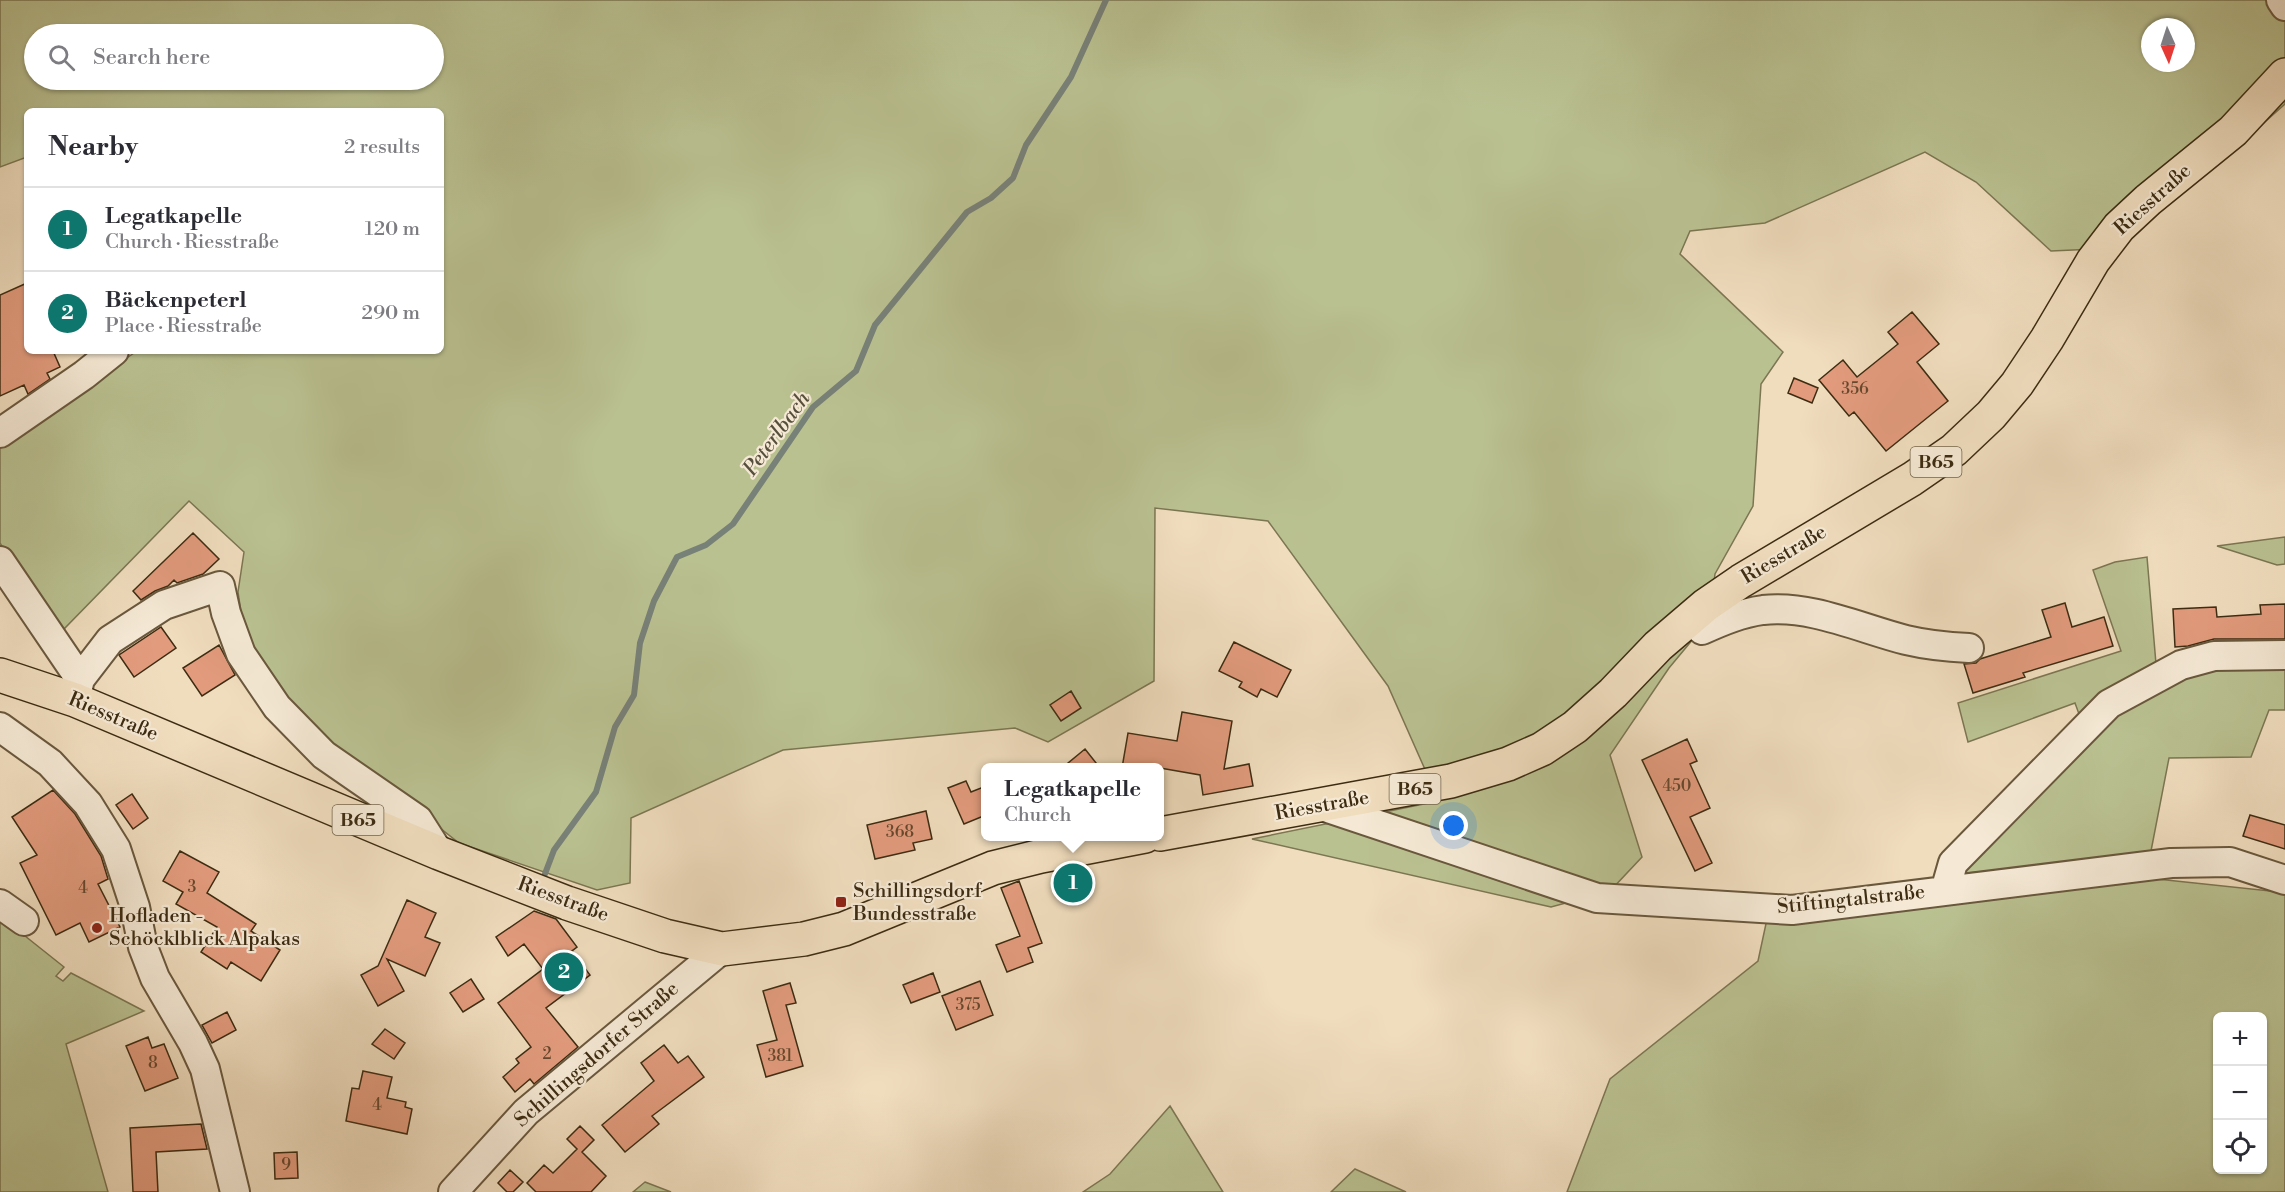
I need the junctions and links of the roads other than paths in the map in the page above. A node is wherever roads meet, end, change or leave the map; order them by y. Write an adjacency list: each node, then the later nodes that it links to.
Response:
1 (2281, 0): 2 (street)
2 (2285, 6)
3 (2285, 75): 7 (main road, Riesstraße / B65)
4 (110, 354): 5 (street)
5 (0, 433)
6 (0, 561): 11 (street)
7 (1691, 618): 8 (street); 13 (main road, Riesstraße / B65)
8 (1969, 648)
9 (2285, 655): 18 (street)
10 (0, 675): 11 (main road, Riesstraße / B65)
11 (78, 689): 16 (main road, Riesstraße / B65); 16 (street)
12 (0, 728): 22 (street)
13 (1319, 805): 14 (main road, Riesstraße / B65); 18 (street, Stiftingtalstraße)
14 (1164, 833)
15 (1123, 841): 21 (main road, Riesstraße / B65)
16 (439, 853): 21 (main road, Riesstraße / B65)
17 (2285, 880): 18 (street, Stiftingtalstraße)
18 (1945, 891)
19 (0, 904): 20 (street)
20 (24, 921)
21 (722, 949): 23 (street, Schillingsdorfer Straße)
22 (236, 1192)
23 (453, 1192)

